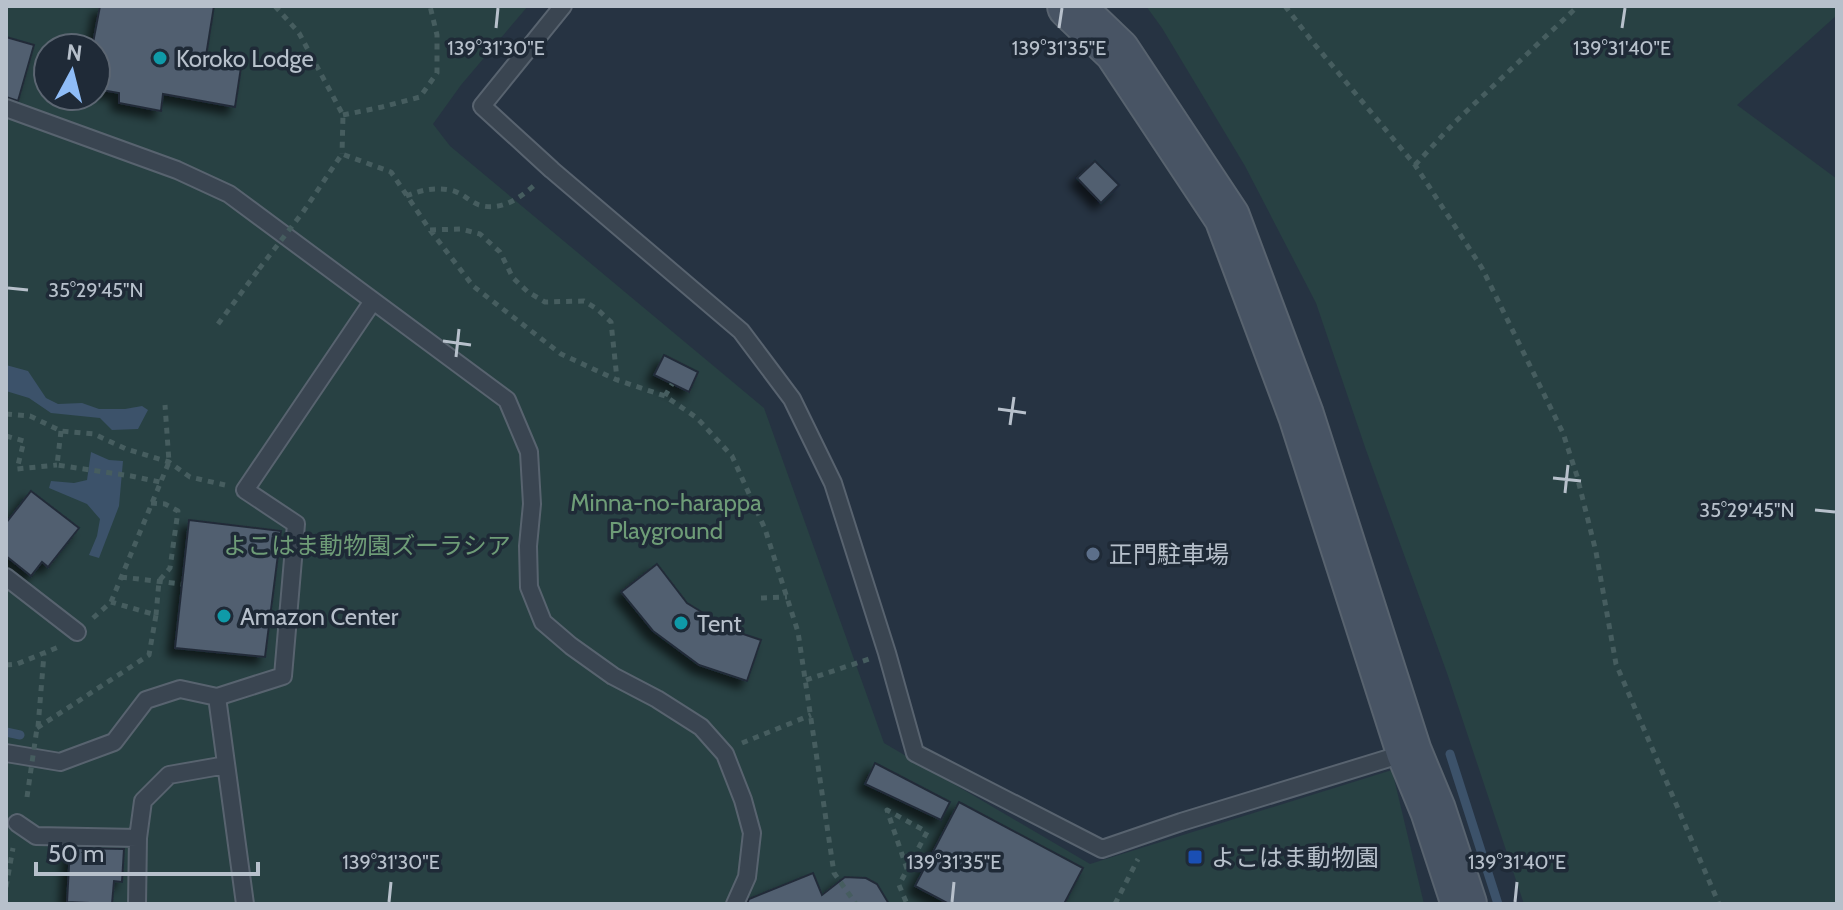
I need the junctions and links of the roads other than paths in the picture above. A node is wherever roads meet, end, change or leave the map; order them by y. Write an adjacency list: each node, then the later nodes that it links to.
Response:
1 (563, 6): 8 (lane)
2 (1070, 6): 8 (street)
3 (6, 108): 4 (lane)
4 (373, 301): 7 (lane); 15 (lane)
5 (6, 577): 6 (lane)
6 (77, 632)
7 (217, 697): 9 (lane); 10 (lane)
8 (1409, 752): 16 (street)
9 (6, 753)
10 (226, 765): 12 (lane); 14 (lane)
11 (17, 823): 12 (lane)
12 (138, 838): 13 (lane)
13 (137, 904)
14 (245, 904)
15 (735, 904)
16 (1464, 904)

